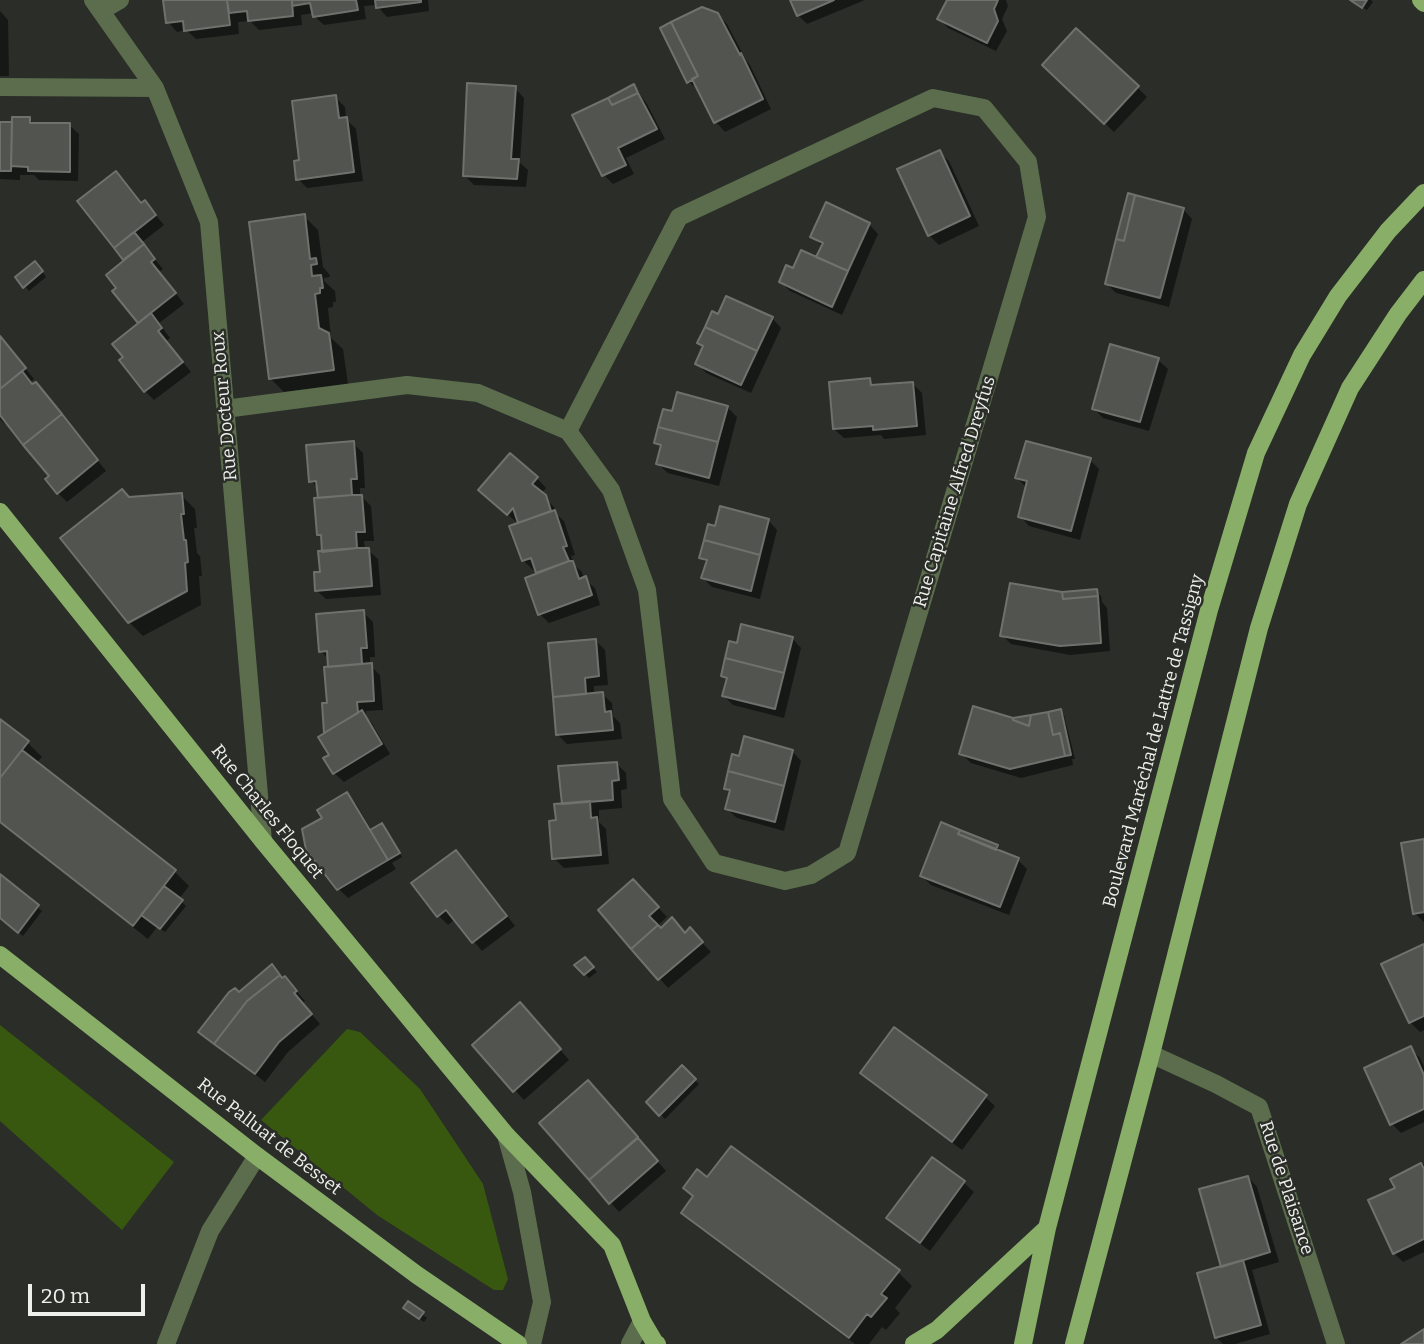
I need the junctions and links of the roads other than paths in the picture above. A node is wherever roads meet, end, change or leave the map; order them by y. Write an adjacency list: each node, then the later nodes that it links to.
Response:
1 (120, 0): 2 (street)
2 (97, 5): 4 (street, Rue Docteur Roux)
3 (0, 87): 4 (street)
4 (155, 88): 7 (street, Rue Docteur Roux)
5 (1424, 194): 15 (main road, Boulevard Maréchal de Lattre de Tassigny)
6 (1424, 280): 12 (main road)
7 (225, 409): 8 (street); 10 (street, Rue Docteur Roux)
8 (568, 431): 8 (street, Rue Capitaine Alfred Dreyfus)
9 (0, 512): 10 (main road, Rue Charles Floquet)
10 (263, 841): 13 (main road, Rue Charles Floquet)
11 (0, 955): 14 (main road, Rue Palluat de Besset)
12 (1151, 1054): 24 (main road); 25 (street, Rue de Plaisance)
13 (506, 1135): 16 (main road, Rue Charles Floquet); 19 (street, Rue Charles Floquet)
14 (257, 1156): 17 (street); 18 (main road, Rue Palluat de Besset)
15 (1047, 1228): 22 (main road); 23 (main road, Boulevard Maréchal de Lattre de Tassigny)
16 (642, 1321): 20 (street); 21 (main road, Rue Charles Floquet)
17 (166, 1344)
18 (518, 1344)
19 (532, 1344)
20 (630, 1344)
21 (657, 1344)
22 (914, 1344)
23 (1023, 1344)
24 (1074, 1344)
25 (1336, 1344)

